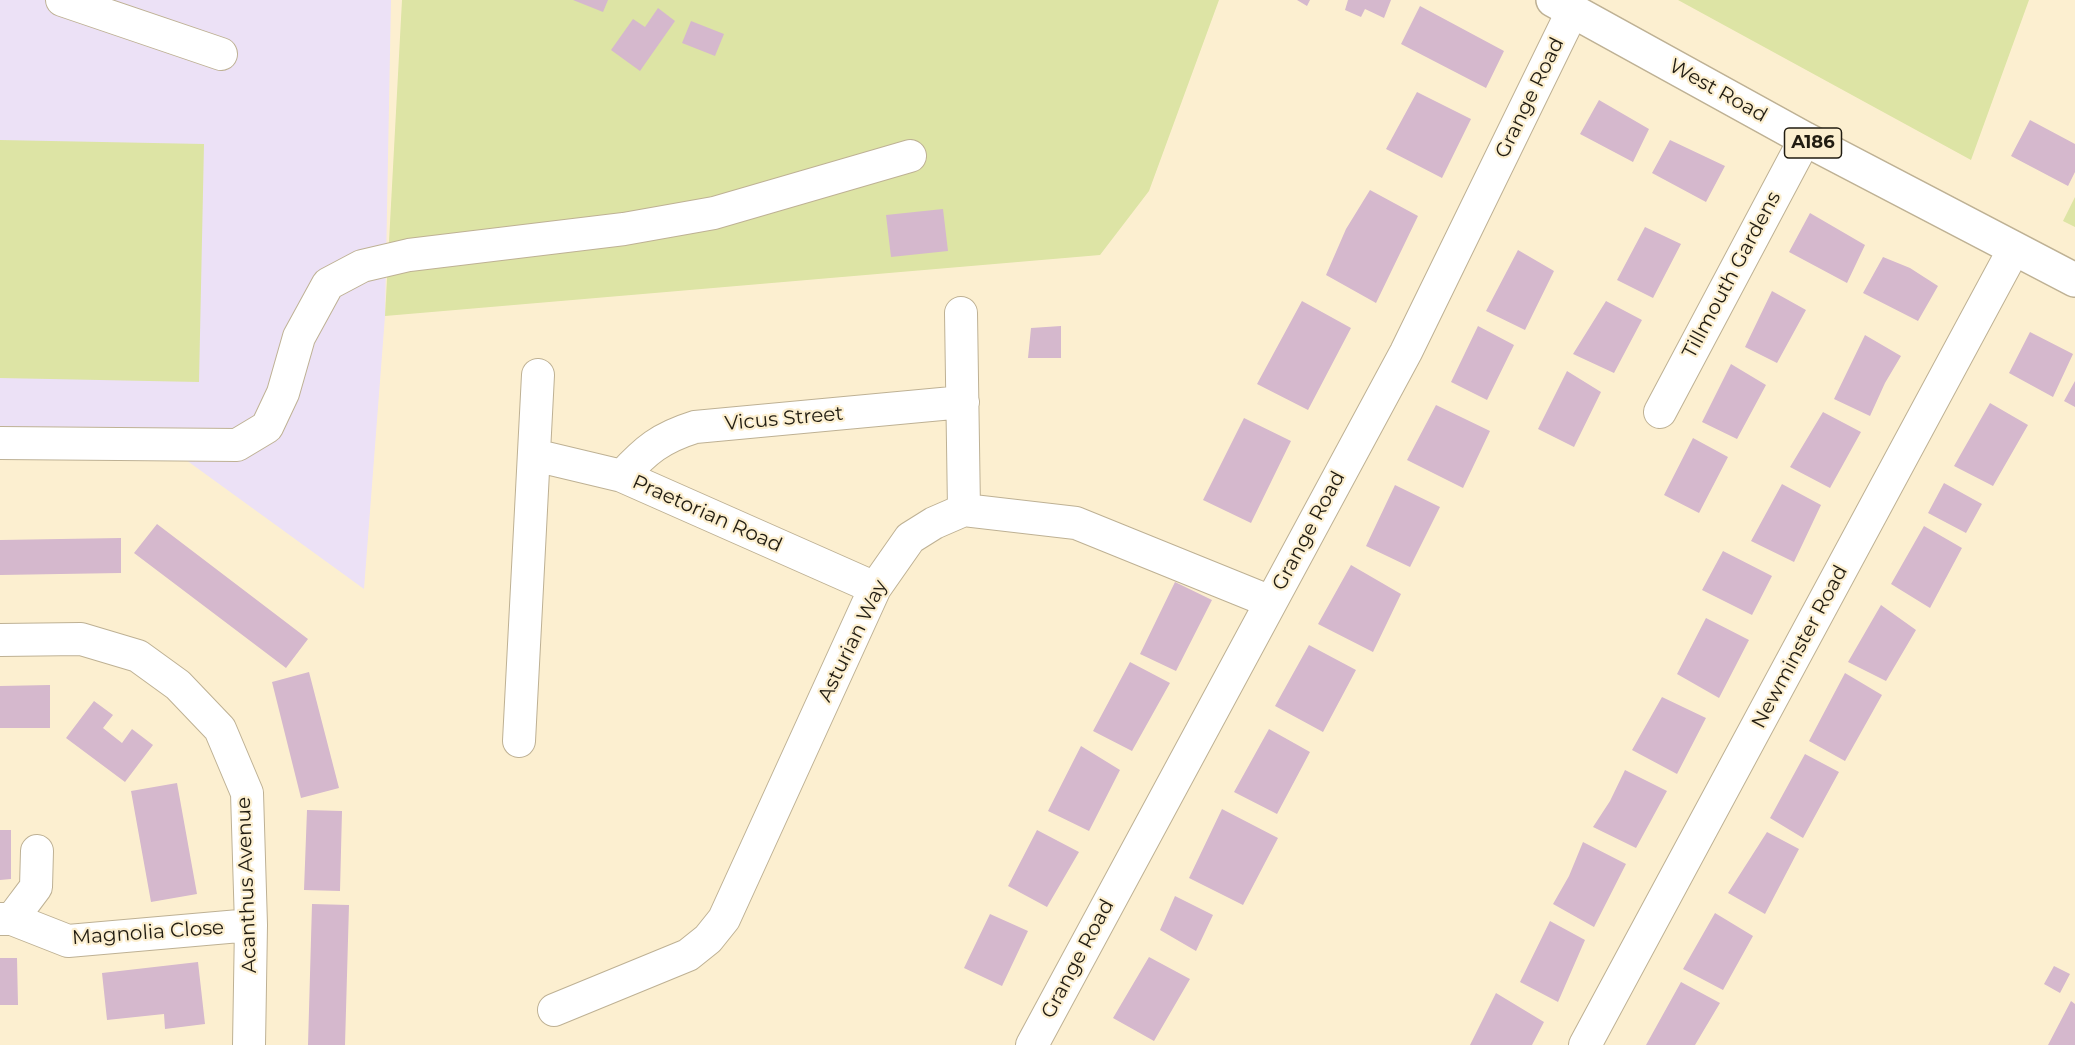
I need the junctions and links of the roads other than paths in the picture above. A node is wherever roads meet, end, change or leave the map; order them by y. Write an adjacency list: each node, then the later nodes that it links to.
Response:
1 (62, 0): 3 (street)
2 (1563, 5): 4 (main road, West Road / A186); 17 (street, Grange Road)
3 (221, 54)
4 (1805, 139): 6 (main road, West Road / A186); 11 (street, Tillmouth Gardens)
5 (910, 156): 12 (street)
6 (2014, 249): 7 (main road, West Road / A186); 26 (street, Newminster Road)
7 (2075, 280)
8 (961, 313): 10 (street)
9 (538, 375): 13 (street)
10 (963, 402): 14 (street, Vicus Street); 15 (street)
11 (1660, 412)
12 (0, 443)
13 (534, 455): 14 (street, Praetorian Road); 19 (street)
14 (622, 476): 16 (street, Praetorian Road)
15 (964, 510): 16 (street, Asturian Way); 17 (street)
16 (875, 588): 23 (street, Asturian Way)
17 (1271, 603): 25 (street, Grange Road)
18 (0, 640): 22 (street, Acanthus Avenue)
19 (519, 741)
20 (37, 851): 21 (street, Magnolia Close)
21 (6, 919): 22 (street, Magnolia Close)
22 (251, 925): 24 (street, Acanthus Avenue)
23 (554, 1010)
24 (249, 1045)
25 (1032, 1045)
26 (1585, 1045)

